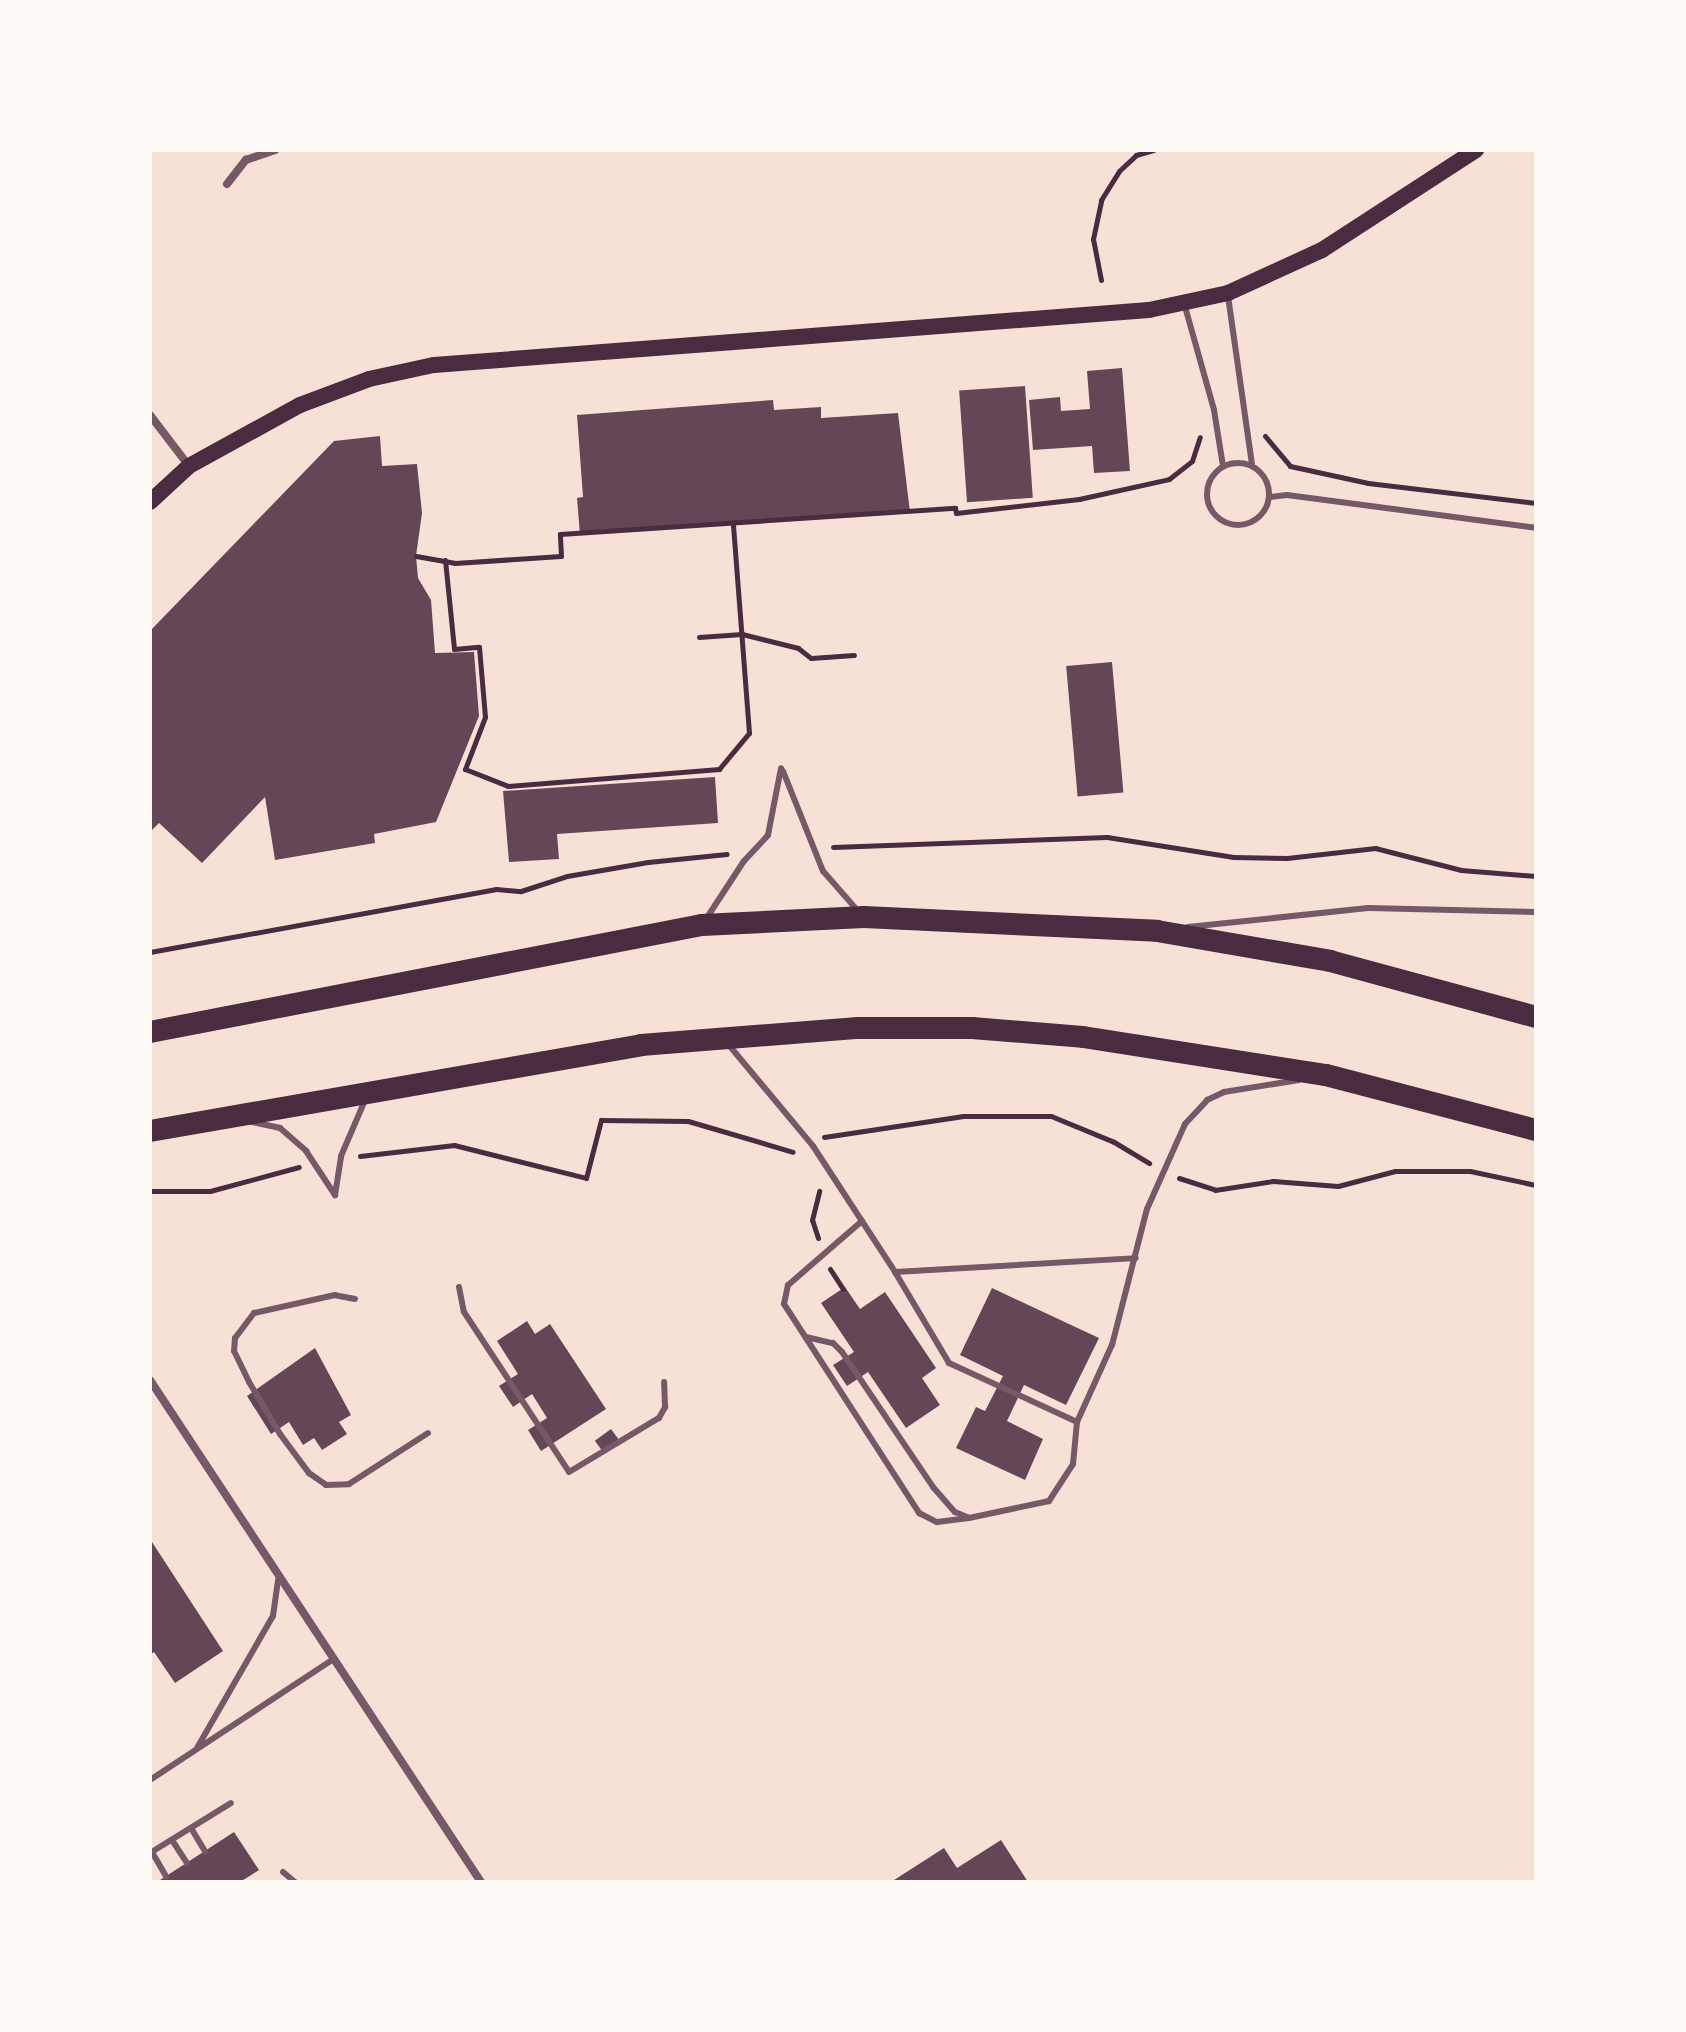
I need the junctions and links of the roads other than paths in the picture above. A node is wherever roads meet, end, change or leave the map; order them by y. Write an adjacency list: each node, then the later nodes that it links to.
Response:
1 (244, 150): 4 (street)
2 (275, 150): 4 (street)
3 (1476, 150): 6 (main road)
4 (246, 160): 5 (street)
5 (227, 184)
6 (1228, 293): 7 (main road); 9 (lane)
7 (1184, 302): 10 (main road); 11 (lane)
8 (150, 415): 10 (street)
9 (1252, 465): 11 (lane); 12 (lane)
10 (189, 466): 13 (main road)
11 (1223, 466): 12 (lane)
12 (1270, 497): 14 (lane)
13 (150, 502)
14 (1536, 528)
15 (1536, 912): 18 (lane)
16 (864, 917): 17 (highway); 17 (lane); 18 (highway)
17 (702, 925): 20 (highway)
18 (1157, 931): 19 (highway)
19 (1536, 1017)
20 (150, 1032)
21 (723, 1038): 22 (highway); 23 (highway); 27 (lane)
22 (1326, 1075): 25 (highway); 28 (lane)
23 (367, 1094): 24 (highway); 24 (lane)
24 (225, 1117): 26 (highway)
25 (1536, 1130)
26 (150, 1131)
27 (862, 1221): 29 (lane); 32 (lane)
28 (1136, 1258): 29 (lane); 35 (lane)
29 (895, 1272): 35 (lane)
30 (459, 1287): 34 (lane)
31 (355, 1299): 36 (lane)
32 (806, 1337): 37 (lane); 37 (lane)
33 (150, 1380): 38 (street)
34 (664, 1382)
35 (1077, 1422): 37 (lane)
36 (428, 1433)
37 (969, 1518)
38 (278, 1579): 39 (street); 40 (lane)
39 (332, 1660): 40 (lane); 51 (street)
40 (195, 1751): 41 (lane)
41 (150, 1780)
42 (231, 1803): 43 (lane)
43 (191, 1828): 44 (lane); 45 (lane)
44 (172, 1840): 46 (lane); 47 (lane)
45 (205, 1851)
46 (151, 1853): 48 (lane)
47 (187, 1863)
48 (166, 1876)
49 (287, 1882): 50 (lane)
50 (295, 1882)
51 (481, 1882)

